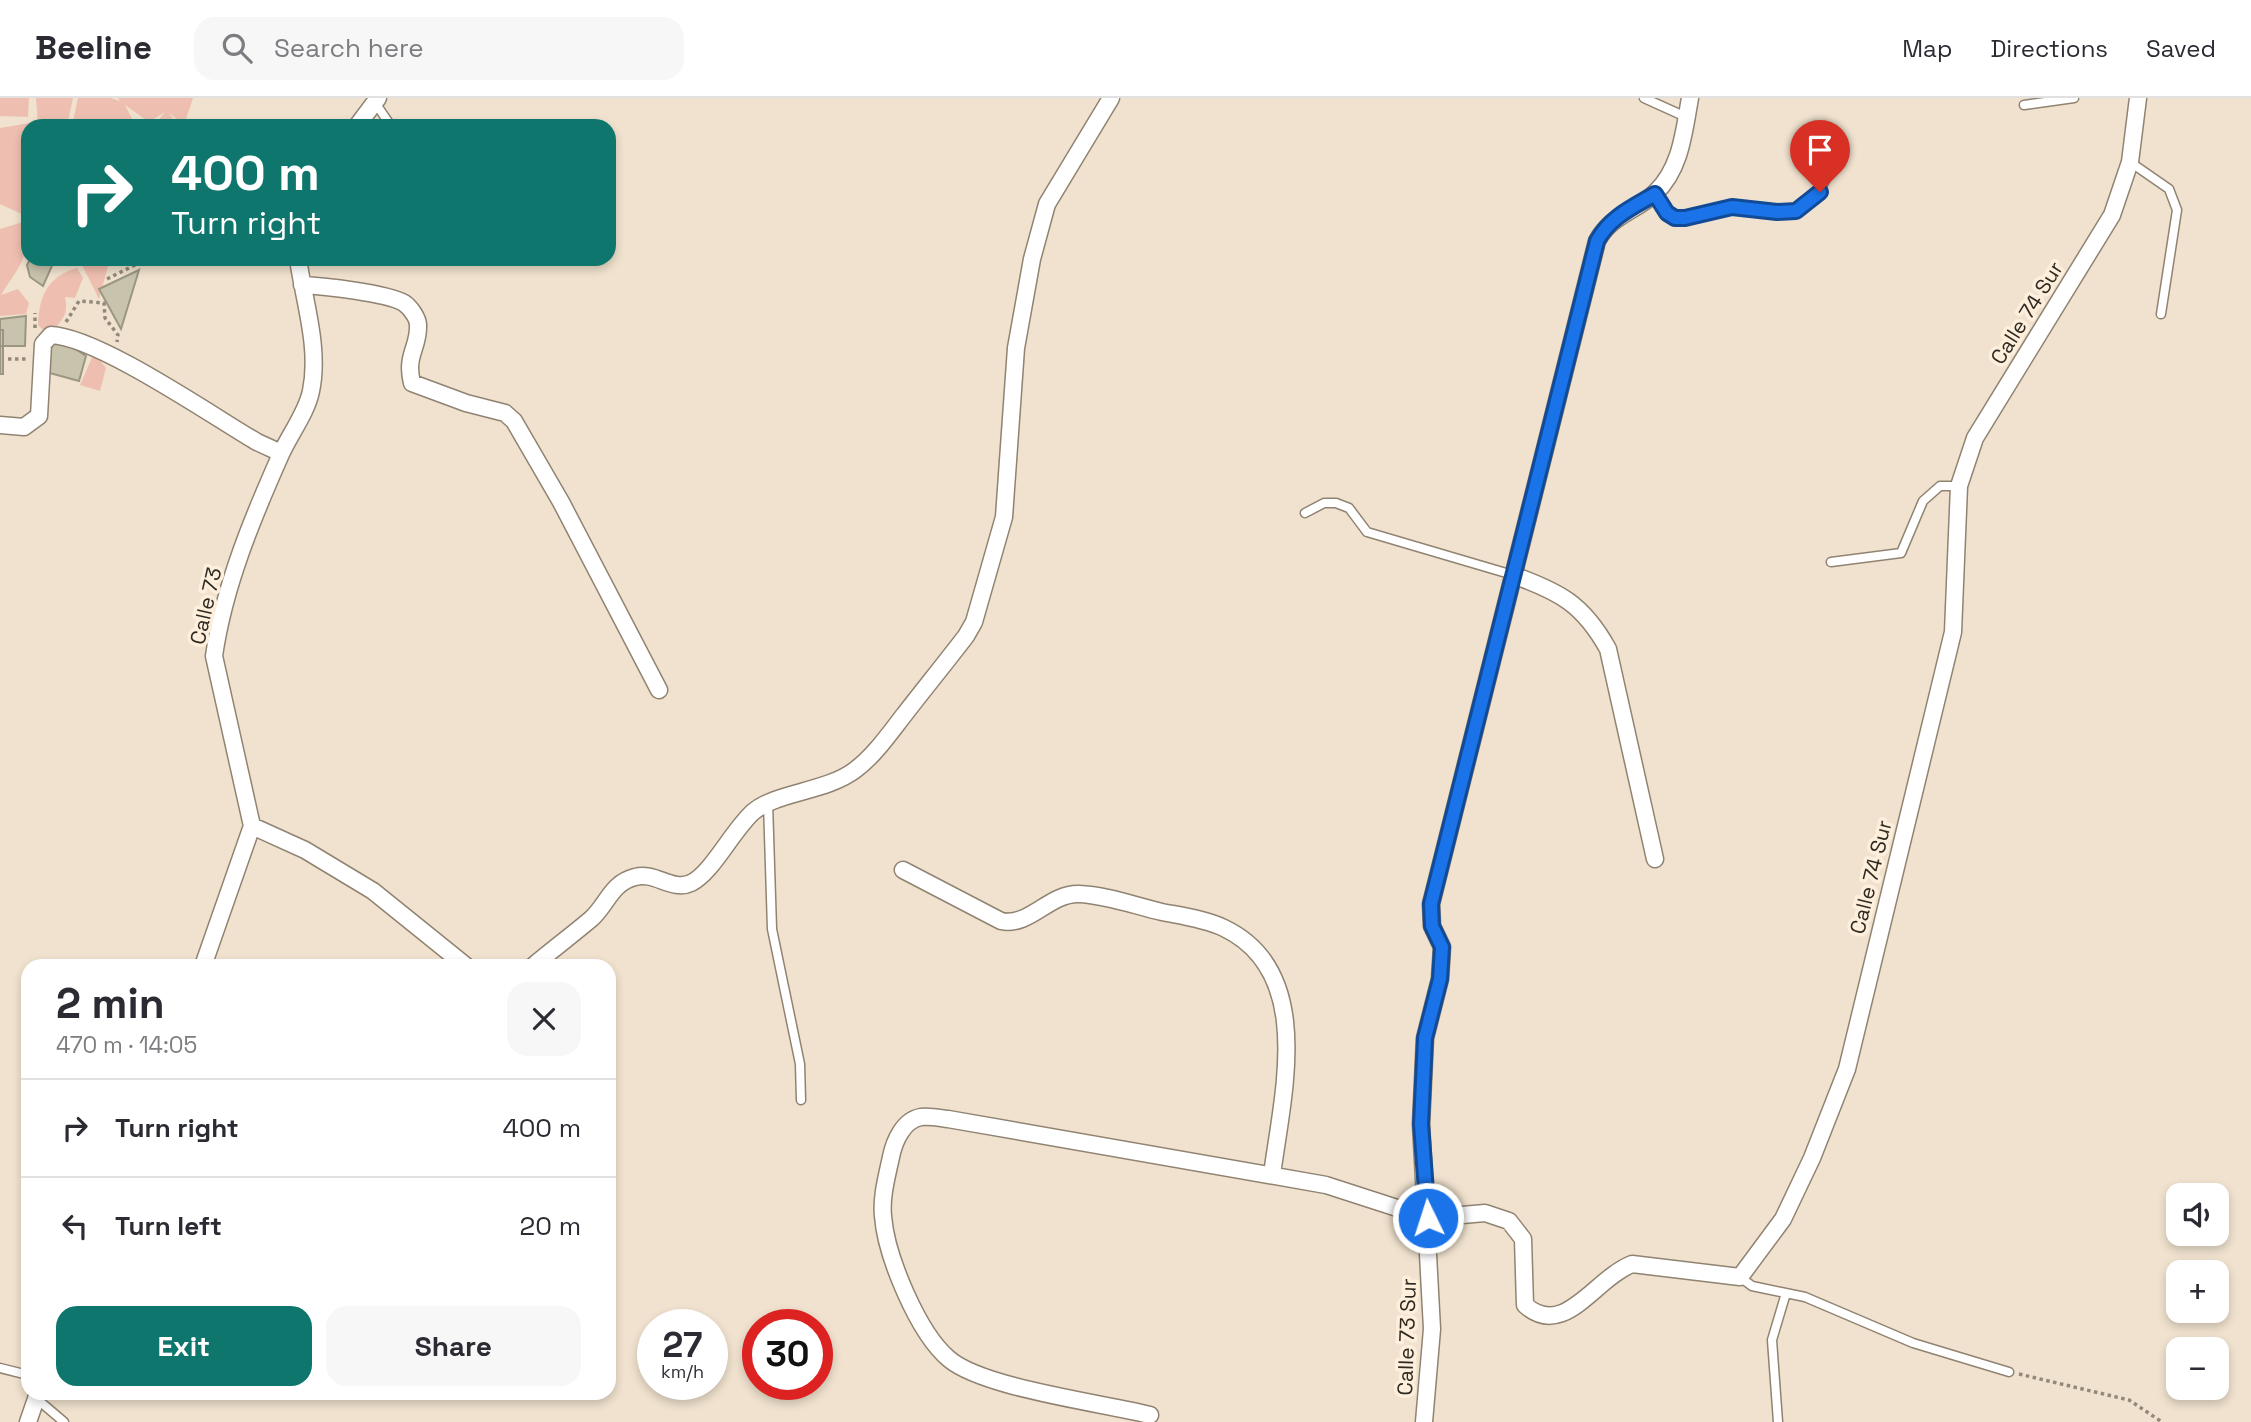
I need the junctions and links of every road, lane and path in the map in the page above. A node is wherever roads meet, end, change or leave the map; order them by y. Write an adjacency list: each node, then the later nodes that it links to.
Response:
1 (1111, 98): 30 (street)
2 (1644, 98): 8 (lane)
3 (1690, 98): 8 (street, Calle 73 Sur)
4 (2074, 98): 7 (lane)
5 (2138, 98): 12 (street, Calle 74 Sur)
6 (377, 101): 9 (street); 10 (lane)
7 (2024, 105)
8 (1686, 117): 13 (street, Calle 73 Sur)
9 (363, 119)
10 (387, 119)
11 (1838, 151): 13 (lane)
12 (2130, 162): 18 (lane); 25 (street, Calle 74 Sur)
13 (1655, 194): 28 (street, Calle 73 Sur)
14 (133, 266): 16 (path)
15 (300, 266): 17 (street, Calle 73)
16 (107, 279)
17 (302, 285): 24 (street, Calle 73); 29 (street)
18 (2161, 314)
19 (61, 336): 20 (street); 20 (path); 23 (street)
20 (112, 357): 24 (street)
21 (8, 359): 22 (path)
22 (35, 359)
23 (0, 425)
24 (282, 453): 31 (street, Calle 73)
25 (1959, 486): 27 (lane); 40 (street, Calle 74 Sur)
26 (1305, 513): 28 (lane)
27 (1831, 562)
28 (1513, 575): 32 (street); 39 (street, Calle 73 Sur)
29 (659, 690)
30 (768, 803): 36 (street); 37 (lane)
31 (252, 825): 34 (street); 35 (street)
32 (1655, 859)
33 (903, 870): 38 (street)
34 (205, 959)
35 (457, 959)
36 (542, 959)
37 (801, 1100)
38 (1272, 1175): 39 (street); 47 (street)
39 (1428, 1218): 40 (street); 50 (street, Calle 73 Sur)
40 (1740, 1277): 41 (lane)
41 (1786, 1293): 43 (lane); 51 (lane)
42 (0, 1368): 44 (lane)
43 (2009, 1372): 52 (path)
44 (21, 1373)
45 (36, 1400): 48 (street)
46 (41, 1400): 49 (lane)
47 (1150, 1415)
48 (28, 1422)
49 (64, 1422)
50 (1424, 1422)
51 (1778, 1422)
52 (2162, 1422)

